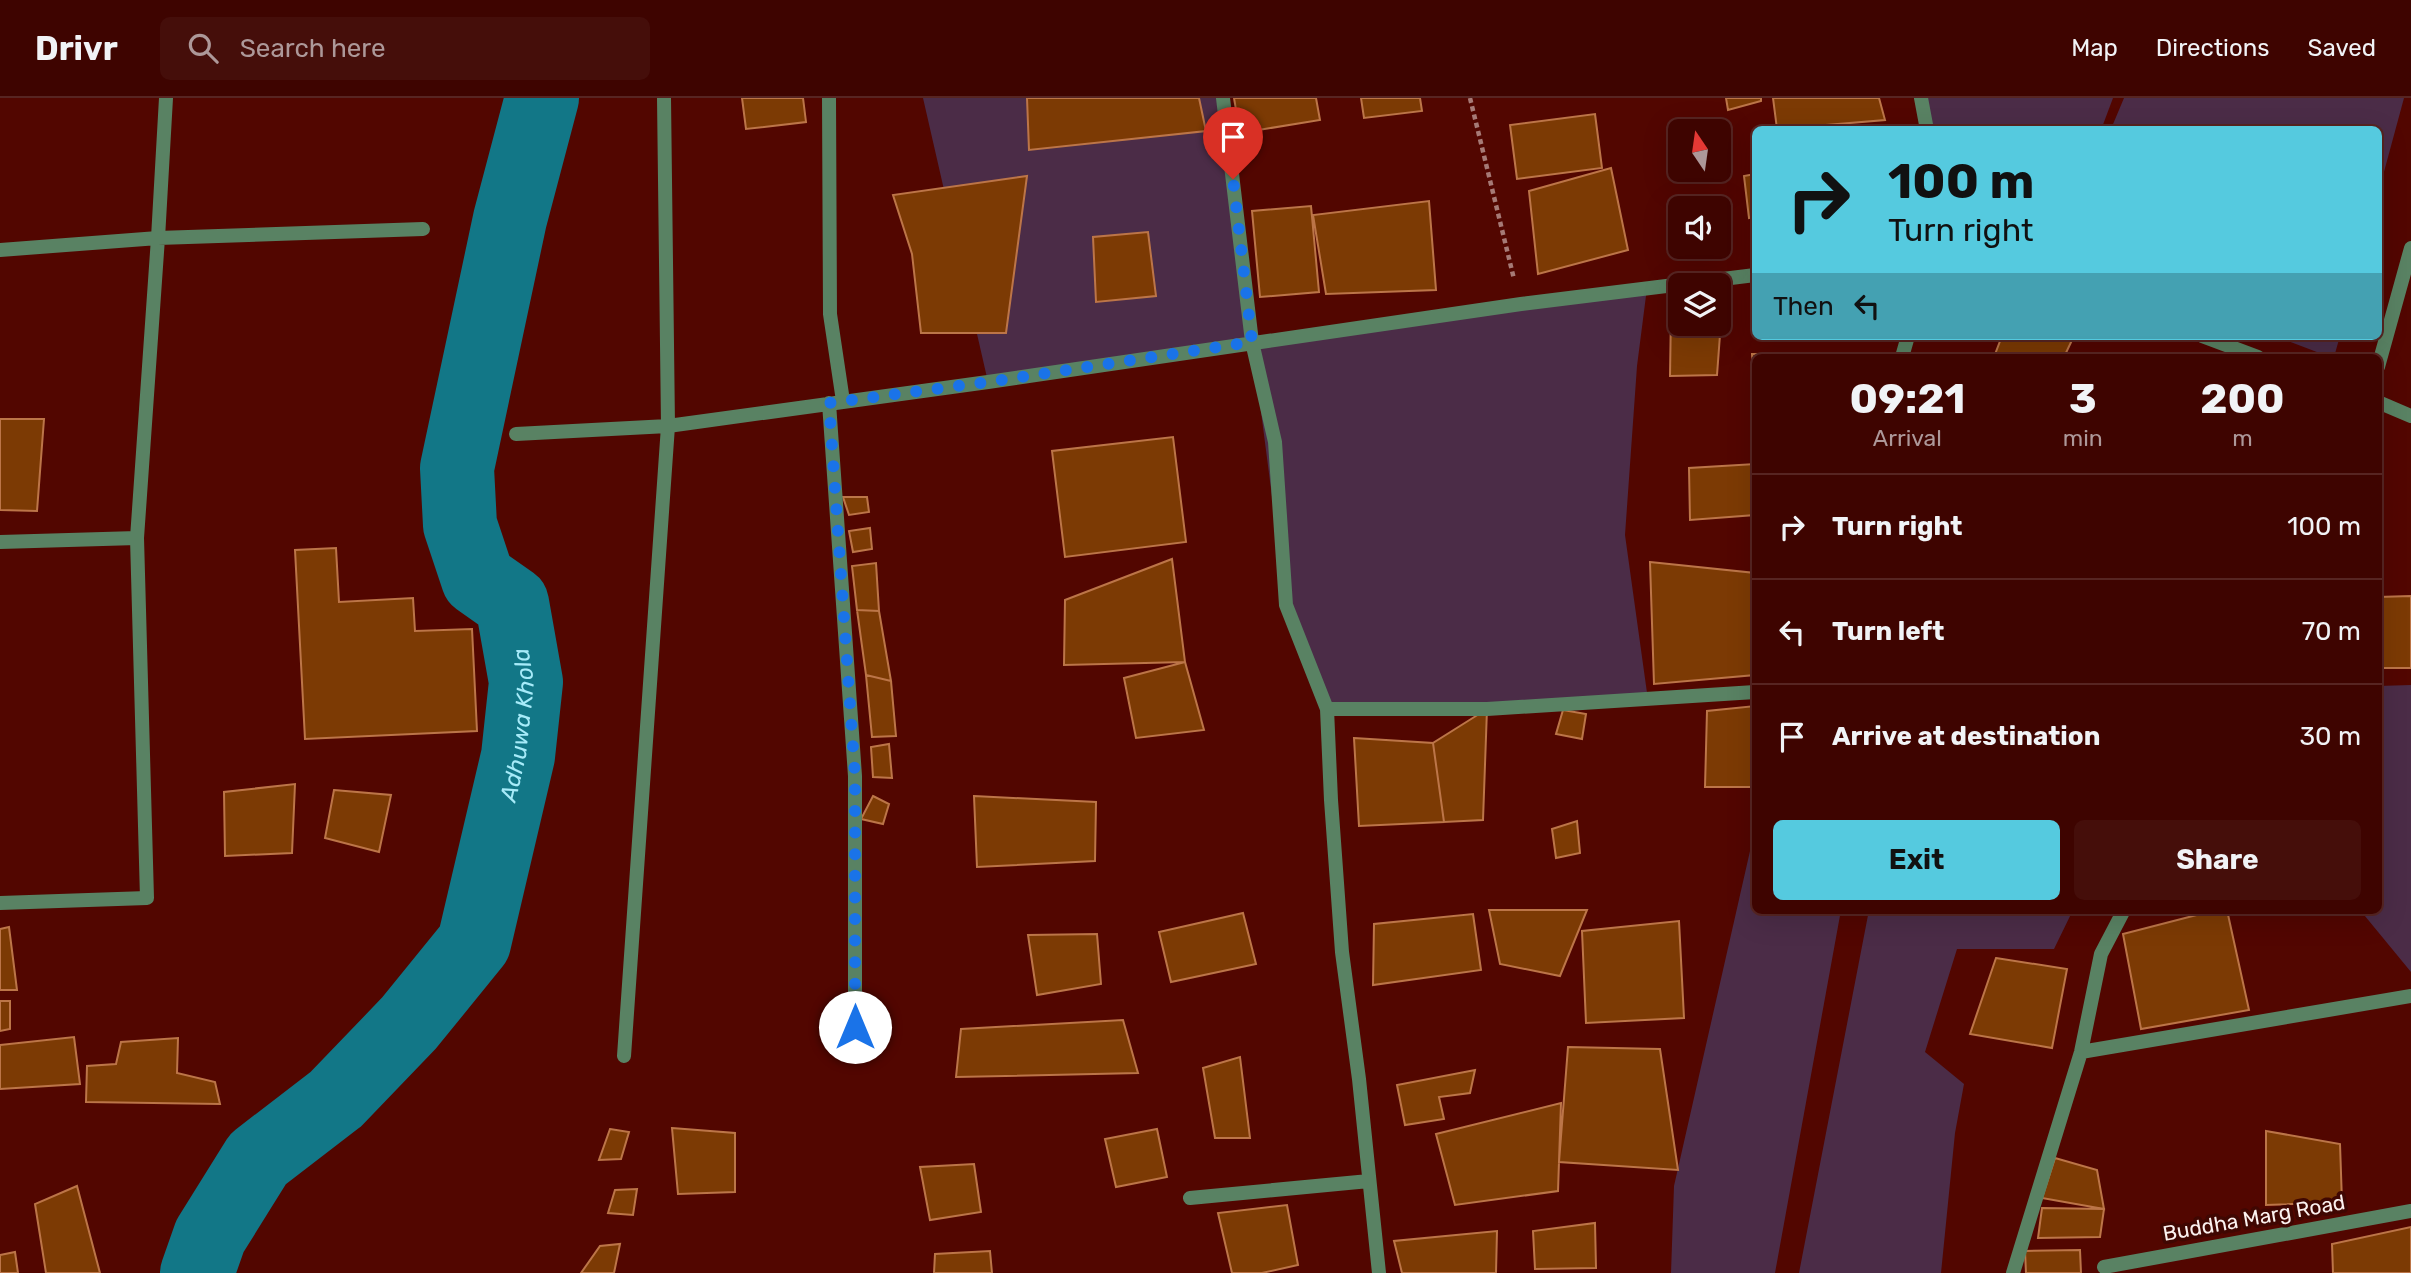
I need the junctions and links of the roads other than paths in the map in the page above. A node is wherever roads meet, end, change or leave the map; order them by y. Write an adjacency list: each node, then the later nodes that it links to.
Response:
1 (166, 98): 8 (street)
2 (664, 98): 19 (street)
3 (829, 98): 16 (street)
4 (1223, 98): 13 (street)
5 (1921, 98): 6 (street)
6 (1926, 126)
7 (423, 229): 8 (street)
8 (158, 238): 10 (street); 21 (street)
9 (2411, 248): 15 (street)
10 (0, 250)
11 (1752, 275): 13 (street)
12 (2213, 340): 14 (street)
13 (1252, 342): 16 (street); 24 (street)
14 (2250, 354)
15 (2382, 354)
16 (836, 402): 19 (street); 28 (street)
17 (2382, 404): 18 (street)
18 (2411, 416)
19 (668, 426): 20 (street); 30 (street)
20 (516, 434)
21 (137, 538): 22 (street); 25 (street)
22 (0, 542)
23 (1752, 692): 24 (street)
24 (1327, 709): 31 (street)
25 (0, 903)
26 (2122, 914): 29 (street)
27 (2411, 996): 29 (street)
28 (855, 1027)
29 (2081, 1052): 36 (street)
30 (624, 1056)
31 (1369, 1181): 32 (street); 35 (street)
32 (1190, 1198)
33 (2411, 1211): 34 (street, Buddha Marg Road)
34 (2104, 1267)
35 (1379, 1273)
36 (2013, 1273)

